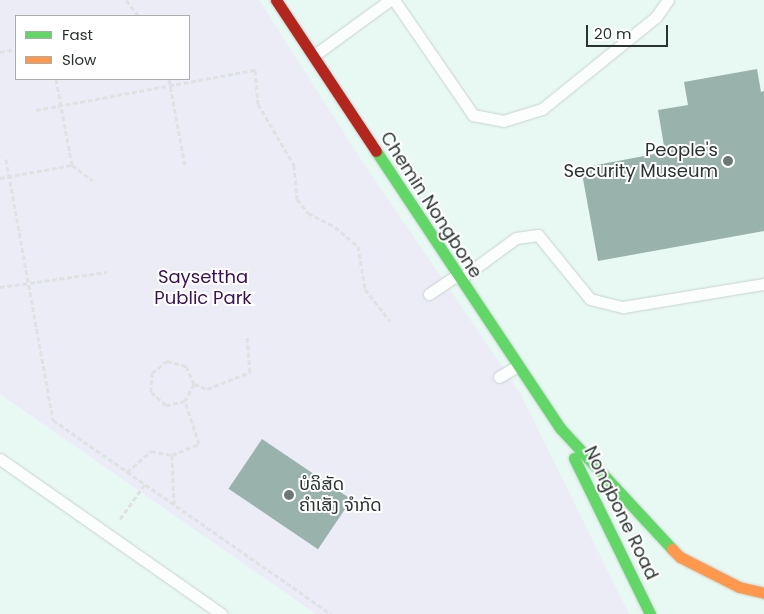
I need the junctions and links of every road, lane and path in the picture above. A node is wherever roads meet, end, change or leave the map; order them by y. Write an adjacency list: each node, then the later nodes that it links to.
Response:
1 (126, 0): 6 (path)
2 (276, 0): 9 (street, Chemin Nongbone)
3 (390, 0): 9 (lane)
4 (394, 0): 5 (lane)
5 (670, 1)
6 (138, 15)
7 (15, 49): 8 (path)
8 (0, 52)
9 (313, 56): 22 (street, Chemin Nongbone)
10 (56, 80): 13 (path)
11 (169, 80): 12 (path)
12 (171, 85): 13 (path); 17 (path); 27 (path)
13 (61, 106): 14 (path); 16 (path)
14 (36, 110)
15 (6, 159): 18 (path)
16 (72, 165): 18 (path); 20 (path)
17 (185, 165)
18 (9, 176): 19 (path); 24 (path)
19 (0, 178)
20 (93, 181)
21 (107, 272): 24 (path)
22 (457, 278): 23 (lane); 26 (lane); 29 (street, Chemin Nongbone)
23 (764, 284)
24 (29, 286): 25 (path); 36 (path)
25 (0, 287)
26 (429, 294)
27 (390, 321)
28 (247, 337): 31 (path)
29 (517, 366): 30 (lane); 33 (street, Chemin Nongbone)
30 (500, 377)
31 (194, 384): 32 (path); 32 (path)
32 (185, 401): 34 (path)
33 (560, 428): 40 (street); 43 (street, Nongbone Road)
34 (172, 455): 36 (path); 38 (path)
35 (0, 459): 39 (lane)
36 (127, 472): 37 (path)
37 (145, 484): 38 (path); 39 (path)
38 (174, 505): 42 (path)
39 (110, 534): 41 (lane)
40 (764, 593)
41 (221, 614)
42 (331, 614)
43 (650, 614)

